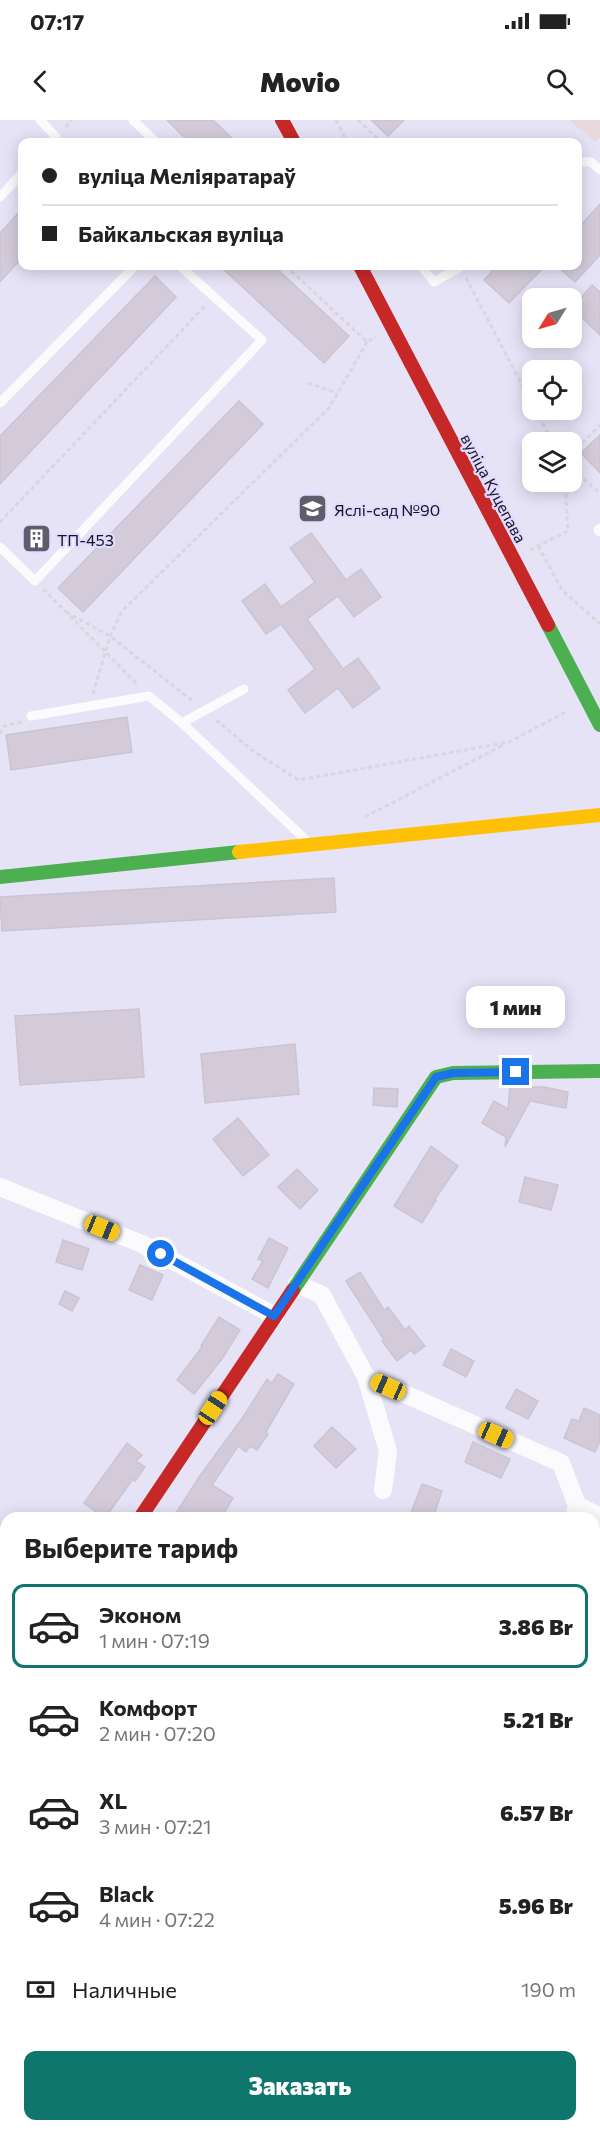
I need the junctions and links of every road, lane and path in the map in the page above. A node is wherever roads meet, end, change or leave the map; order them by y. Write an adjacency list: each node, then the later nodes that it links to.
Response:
1 (40, 120): 6 (lane)
2 (133, 120): 7 (lane)
3 (282, 120): 8 (street)
4 (336, 120): 9 (path)
5 (358, 120): 10 (path)
6 (55, 138)
7 (152, 138)
8 (292, 138)
9 (345, 138)
10 (377, 138)
11 (582, 162): 12 (lane)
12 (600, 170)
13 (18, 177): 14 (lane)
14 (0, 196)
15 (131, 270): 28 (lane)
16 (184, 270): 22 (lane)
17 (290, 270): 24 (path)
18 (362, 270): 23 (street, вуліца Куцепава)
19 (424, 270): 20 (lane)
20 (454, 270)
21 (463, 270): 26 (path)
22 (214, 297): 34 (path); 38 (lane)
23 (393, 329): 24 (path); 37 (street, вуліца Куцепава)
24 (367, 342): 27 (path)
25 (308, 383): 27 (path)
26 (522, 385)
27 (337, 393): 41 (path)
28 (0, 404)
29 (600, 425): 30 (path)
30 (582, 444)
31 (582, 478): 33 (path)
32 (565, 492): 35 (path)
33 (600, 493)
34 (0, 522)
35 (538, 546): 37 (path); 40 (path)
36 (0, 547): 38 (lane)
37 (513, 559): 45 (street, вуліца Куцепава)
38 (35, 581): 39 (path)
39 (66, 612): 41 (path); 42 (path)
40 (600, 624)
41 (110, 636): 42 (path); 47 (path)
42 (105, 652): 44 (path); 46 (path)
43 (244, 689): 47 (lane)
44 (149, 696): 46 (lane); 49 (lane)
45 (588, 697): 50 (street, вуліца Куцепава); 52 (path)
46 (89, 706): 48 (lane)
47 (205, 711): 49 (lane); 52 (path)
48 (31, 716): 51 (path)
49 (182, 723): 55 (lane)
50 (600, 725)
51 (0, 734)
52 (509, 742): 54 (path)
53 (600, 815): 55 (street)
54 (363, 818)
55 (311, 845): 56 (street)
56 (0, 878)
57 (600, 1071): 59 (street)
58 (0, 1187): 60 (street)
59 (297, 1284): 60 (street); 61 (street)
60 (274, 1316): 64 (street)
61 (366, 1377): 62 (street); 63 (street)
62 (383, 1490)
63 (575, 1511)
64 (144, 1512)

